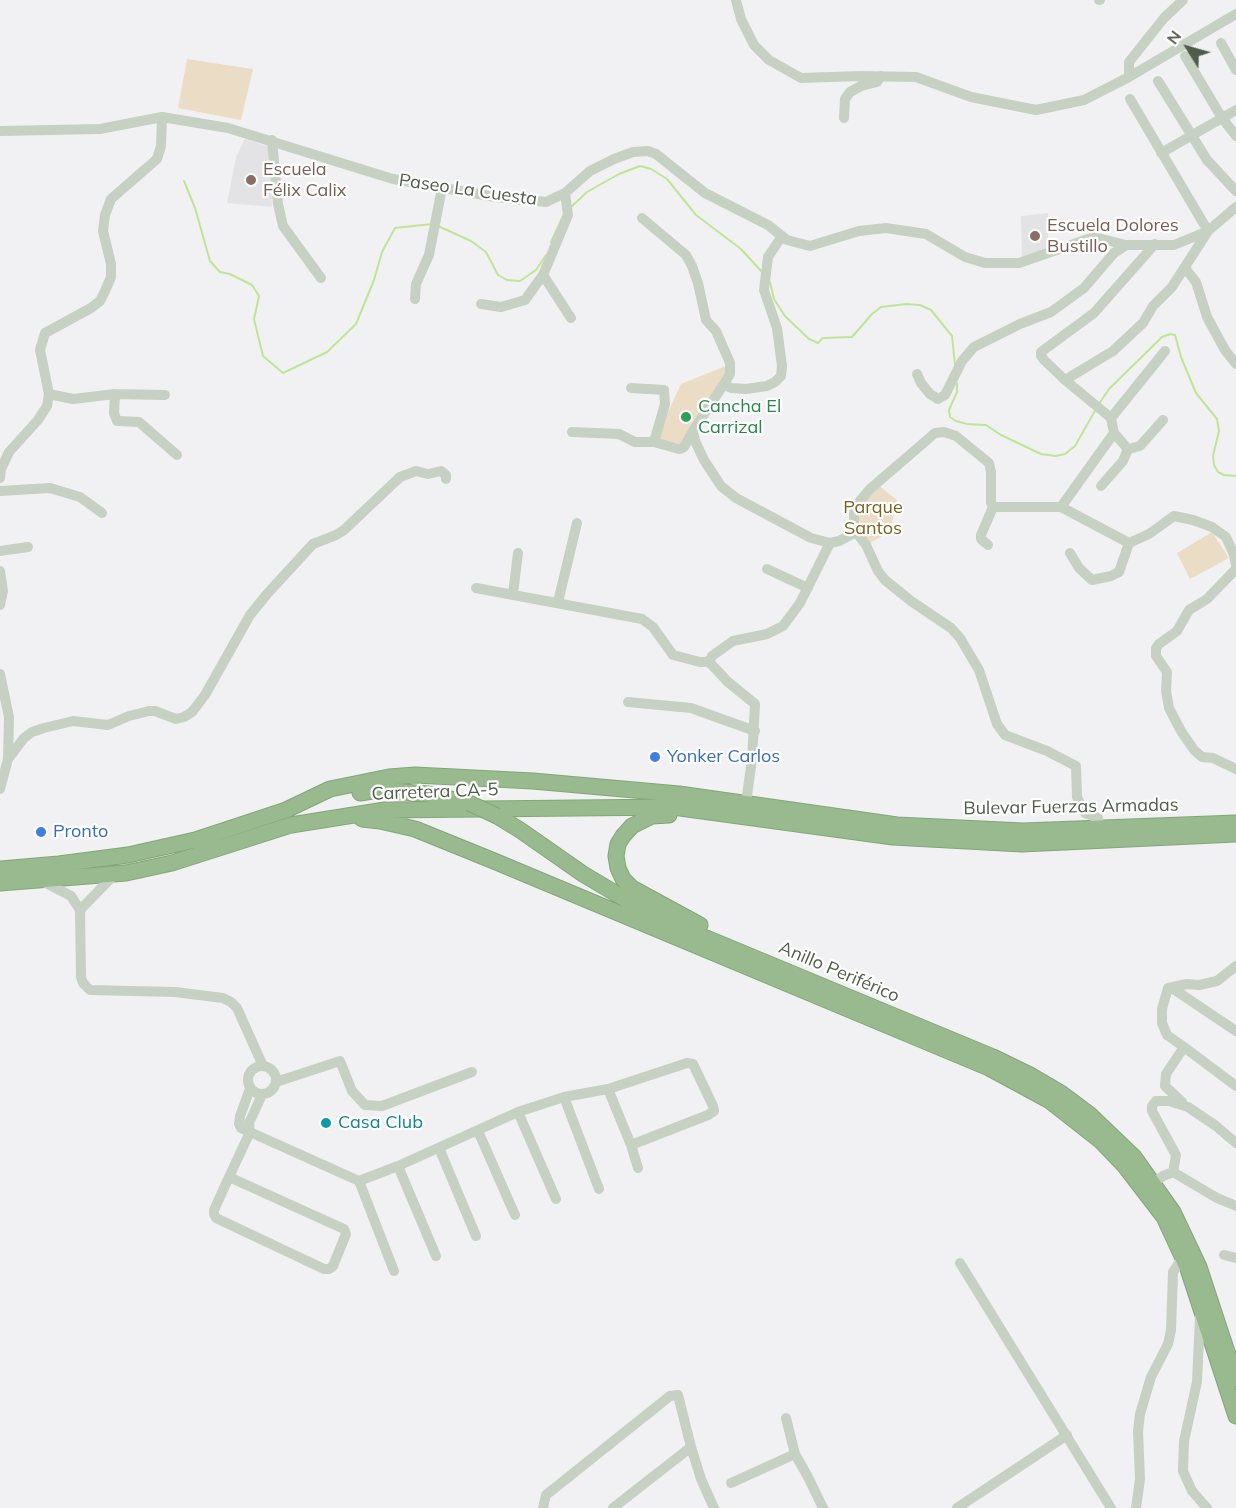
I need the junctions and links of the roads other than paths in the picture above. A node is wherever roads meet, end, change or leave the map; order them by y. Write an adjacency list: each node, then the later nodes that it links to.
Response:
1 (736, 0): 7 (street)
2 (1183, 0): 8 (street)
3 (1236, 14): 8 (street)
4 (1221, 43): 6 (street)
5 (1185, 56): 14 (street)
6 (1236, 70)
7 (881, 76): 8 (street); 13 (street)
8 (1129, 77)
9 (1158, 81): 16 (street)
10 (1130, 99): 19 (street)
11 (1236, 110): 14 (street)
12 (162, 117): 15 (street, Paseo La Cuesta); 18 (street, Paseo La Cuesta); 41 (street)
13 (844, 117)
14 (1222, 118): 16 (street); 17 (street)
15 (0, 131)
16 (1191, 136): 19 (street); 21 (street)
17 (1236, 136)
18 (272, 140): 20 (street, Paseo La Cuesta); 31 (street)
19 (1161, 153): 25 (street)
20 (442, 188): 22 (street, Paseo La Cuesta); 32 (street)
21 (1236, 191)
22 (565, 193): 26 (street, Paseo La Cuesta); 30 (street)
23 (1234, 214): 25 (street, Paseo La Cuesta)
24 (642, 218): 39 (street)
25 (1208, 231): 27 (street, Paseo La Cuesta); 29 (street)
26 (782, 236): 28 (street, Paseo La Cuesta); 39 (street)
27 (1155, 244): 28 (street, Paseo La Cuesta); 38 (street)
28 (1126, 245): 37 (street)
29 (1185, 268): 36 (street); 38 (street)
30 (543, 275): 33 (street); 34 (street)
31 (321, 278)
32 (415, 299)
33 (481, 304)
34 (571, 318)
35 (1165, 351): 44 (street)
36 (1236, 364)
37 (917, 374)
38 (1065, 380): 44 (street)
39 (724, 384): 46 (street)
40 (631, 388): 49 (street)
41 (50, 394): 42 (street); 52 (street)
42 (115, 394): 43 (street); 51 (street)
43 (165, 395)
44 (1111, 418): 48 (street)
45 (1163, 420): 50 (street)
46 (693, 431): 49 (street); 61 (street)
47 (572, 432): 49 (street)
48 (1114, 433): 50 (street); 57 (street)
49 (654, 442)
50 (1128, 449): 54 (street)
51 (177, 455)
52 (0, 478)
53 (446, 479): 80 (street)
54 (1101, 486)
55 (0, 492): 58 (street)
56 (993, 507): 57 (street); 60 (street); 63 (street)
57 (1061, 507): 62 (street)
58 (102, 513)
59 (577, 523): 74 (street)
60 (856, 532): 61 (street); 88 (street)
61 (830, 543): 72 (street)
62 (1129, 543): 67 (street); 68 (street)
63 (988, 545)
64 (28, 547): 65 (street)
65 (0, 551)
66 (518, 553): 73 (street)
67 (1070, 554)
68 (1236, 567): 81 (street)
69 (767, 569): 72 (street)
70 (0, 571): 75 (street)
71 (476, 588): 73 (street)
72 (807, 588): 76 (street)
73 (513, 594): 74 (street)
74 (558, 602): 76 (street)
75 (0, 605)
76 (709, 662): 79 (street)
77 (0, 674): 80 (street)
78 (628, 702): 79 (street)
79 (755, 731): 83 (street)
80 (8, 759): 82 (street)
81 (1236, 769)
82 (0, 789)
83 (746, 803): 84 (highway, Carretera CA-5); 86 (highway, Carretera CA-5)
84 (286, 810): 90 (highway, Carretera CA-5); 97 (highway, Anillo Periférico, bridge)
85 (344, 817): 86 (highway, Carretera CA-5); 91 (highway, Carretera CA-5); 129 (highway, Anillo Periférico)
86 (803, 818): 88 (highway, Bulevar Fuerzas Armadas); 89 (highway, Bulevar Fuerzas Armadas); 97 (highway)
87 (1236, 823): 88 (highway, Bulevar Fuerzas Armadas)
88 (1099, 828)
89 (1236, 834)
90 (0, 869)
91 (114, 874): 92 (highway, Carretera CA-5); 94 (street)
92 (40, 881): 93 (highway, Carretera CA-5); 94 (street)
93 (0, 883)
94 (80, 910): 100 (street)
95 (1236, 966): 96 (street)
96 (1168, 988): 98 (street); 99 (street)
97 (878, 1009): 120 (highway, Anillo Periférico)
98 (1236, 1031)
99 (1184, 1047): 103 (street); 108 (street)
100 (263, 1066): 102 (street); 104 (street)
101 (472, 1072): 102 (street)
102 (276, 1082): 106 (street)
103 (1236, 1086)
104 (250, 1089): 106 (street); 111 (street)
105 (608, 1089): 107 (street); 113 (street); 113 (street)
106 (262, 1095): 111 (street)
107 (564, 1097): 109 (street); 121 (street)
108 (1188, 1107): 112 (street); 117 (street)
109 (518, 1112): 110 (street); 122 (street)
110 (478, 1131): 114 (street); 124 (street)
111 (250, 1132): 118 (street); 119 (street)
112 (1236, 1143)
113 (631, 1145): 116 (street)
114 (439, 1148): 115 (street); 125 (street)
115 (398, 1166): 119 (street); 127 (street)
116 (638, 1168)
117 (1173, 1172): 120 (street); 123 (street)
118 (229, 1178): 118 (street)
119 (359, 1181): 131 (street)
120 (1154, 1183): 133 (highway, Anillo Periférico)
121 (599, 1189)
122 (556, 1199)
123 (1236, 1206)
124 (514, 1215)
125 (476, 1236)
126 (1224, 1255): 128 (street)
127 (436, 1256)
128 (1236, 1257)
129 (1185, 1260): 132 (highway, Anillo Periférico); 146 (street)
130 (960, 1263): 136 (street)
131 (394, 1271)
132 (1201, 1304): 134 (highway, Anillo Periférico); 147 (street)
133 (1236, 1380)
134 (1236, 1416)
135 (786, 1418): 138 (street)
136 (1067, 1435): 144 (street); 145 (street)
137 (691, 1447): 140 (street); 141 (street); 142 (street)
138 (795, 1454): 139 (street); 143 (street)
139 (731, 1483)
140 (543, 1508)
141 (613, 1508)
142 (714, 1508)
143 (823, 1508)
144 (957, 1508)
145 (1111, 1508)
146 (1136, 1508)
147 (1207, 1508)

